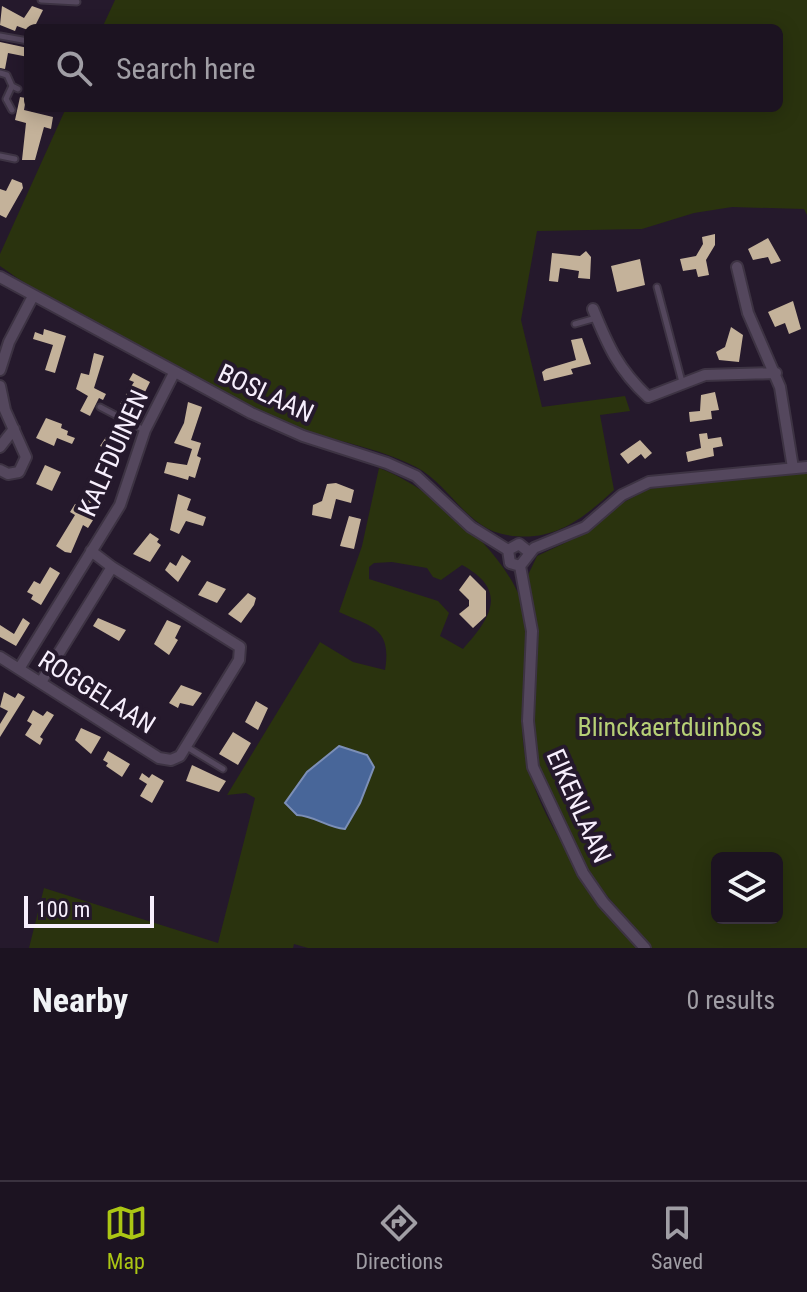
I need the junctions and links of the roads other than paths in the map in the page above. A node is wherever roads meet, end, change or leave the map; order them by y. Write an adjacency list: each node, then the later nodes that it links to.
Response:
1 (41, 0): 2 (lane)
2 (77, 2)
3 (0, 36): 4 (lane)
4 (24, 40)
5 (0, 73): 6 (lane)
6 (12, 110)
7 (0, 156): 8 (lane)
8 (15, 159)
9 (737, 267): 17 (street)
10 (0, 277): 12 (street, BOSLAAN)
11 (657, 287): 18 (lane)
12 (32, 298): 15 (street); 16 (street, BOSLAAN)
13 (595, 314): 14 (lane); 18 (street)
14 (575, 324)
15 (0, 370)
16 (174, 373): 22 (street, KALFDUINEN); 27 (street, BOSLAAN)
17 (776, 373): 18 (street); 25 (street)
18 (682, 383)
19 (0, 386): 21 (street)
20 (100, 407): 22 (lane)
21 (14, 429): 23 (street); 26 (street)
22 (145, 430): 28 (street, KALFDUINEN)
23 (0, 447)
24 (807, 467): 25 (street, BOSLAAN)
25 (793, 468): 29 (street, BOSLAAN)
26 (0, 470)
27 (508, 550): 29 (street, BOSLAAN); 30 (street, BOSLAAN)
28 (91, 551): 31 (street, KALFDUINEN); 33 (street, KALFDUINEN)
29 (529, 552): 30 (street)
30 (520, 566): 37 (street, EIKENLAAN)
31 (112, 567): 34 (street); 35 (street, KALFDUINEN)
32 (0, 657): 33 (street, ROGGELAAN)
33 (19, 669): 34 (street, ROGGELAAN)
34 (41, 682): 35 (street, ROGGELAAN)
35 (186, 746): 36 (lane)
36 (223, 769)
37 (645, 948)

